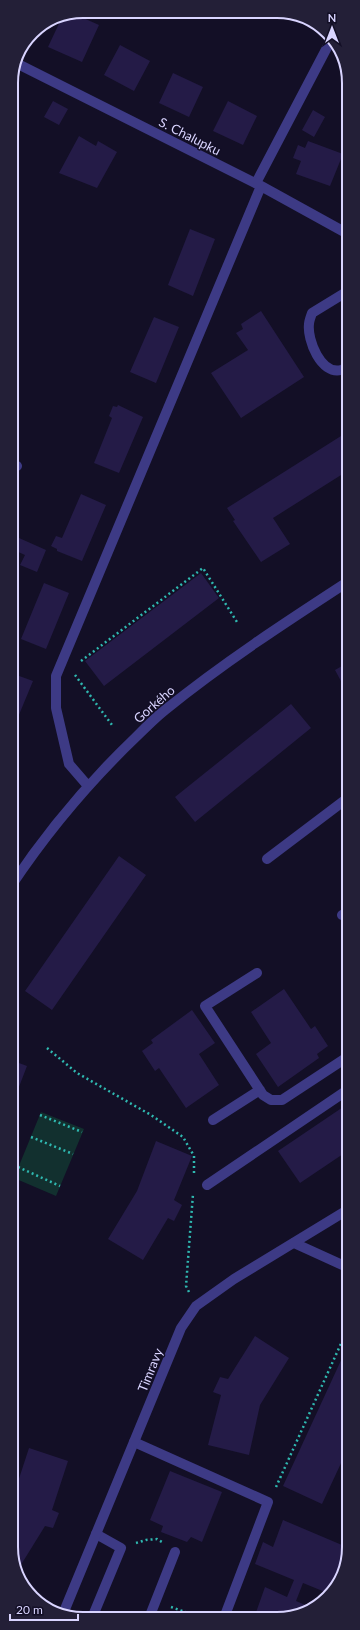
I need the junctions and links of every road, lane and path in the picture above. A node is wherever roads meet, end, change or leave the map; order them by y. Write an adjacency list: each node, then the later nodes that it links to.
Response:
1 (327, 48): 3 (street)
2 (21, 65): 3 (street, S. Chalupku)
3 (258, 184): 4 (street, S. Chalupku); 12 (street)
4 (342, 231)
5 (342, 295): 6 (street)
6 (342, 369)
7 (342, 586): 12 (street, Gorkého)
8 (237, 622): 9 (path)
9 (77, 664)
10 (71, 669): 11 (path)
11 (112, 725)
12 (88, 786): 15 (street, Gorkého)
13 (342, 802): 14 (street)
14 (267, 859)
15 (18, 876)
16 (257, 973): 19 (street)
17 (47, 1048): 27 (path)
18 (342, 1061): 19 (street)
19 (260, 1090): 22 (street)
20 (342, 1094): 29 (street)
21 (40, 1115): 23 (path)
22 (213, 1120)
23 (82, 1132)
24 (30, 1137): 25 (path)
25 (73, 1154)
26 (18, 1167): 28 (path)
27 (193, 1182)
28 (60, 1186)
29 (207, 1186)
30 (193, 1190): 34 (path)
31 (342, 1213): 32 (street, Timravy)
32 (294, 1243): 33 (street); 34 (street, Timravy)
33 (342, 1265)
34 (196, 1306): 36 (street, Timravy)
35 (342, 1341): 37 (path)
36 (134, 1442): 37 (street); 38 (street, Timravy)
37 (268, 1502): 46 (street)
38 (96, 1534): 39 (street); 42 (street, Timravy)
39 (121, 1548): 40 (path); 43 (street)
40 (175, 1552): 41 (street)
41 (156, 1601): 44 (street); 45 (path)
42 (65, 1610)
43 (94, 1612)
44 (151, 1612)
45 (186, 1612)
46 (226, 1612)

